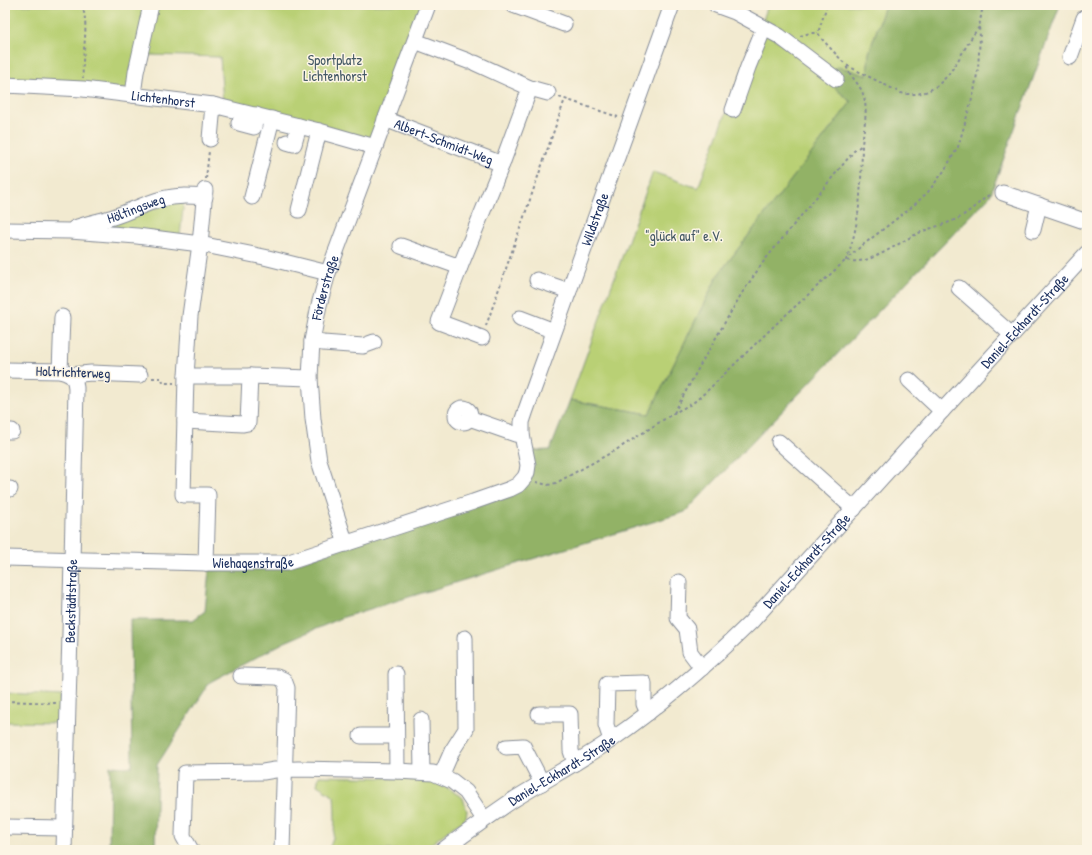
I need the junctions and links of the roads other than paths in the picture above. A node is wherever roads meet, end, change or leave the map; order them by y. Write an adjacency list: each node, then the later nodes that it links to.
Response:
1 (151, 5): 15 (street)
2 (428, 5): 9 (street, Förderstraße)
3 (513, 5): 7 (street)
4 (672, 5): 43 (street, Wildstraße)
5 (716, 5): 8 (street)
6 (1087, 19): 10 (street)
7 (564, 24)
8 (764, 28): 11 (street); 17 (street)
9 (415, 40): 13 (street); 20 (street, Förderstraße)
10 (1070, 57)
11 (836, 79)
12 (5, 85): 15 (street, Lichtenhorst)
13 (530, 88): 14 (street); 27 (street, Albert-Schmidt-Weg)
14 (548, 93)
15 (133, 95): 16 (street, Lichtenhorst)
16 (213, 106): 18 (street, Lichtenhorst); 24 (street)
17 (733, 110)
18 (256, 115): 19 (street, Lichtenhorst); 21 (street)
19 (272, 119): 22 (street, Lichtenhorst); 29 (street)
20 (385, 119): 26 (street, Förderstraße); 27 (street, Albert-Schmidt-Weg)
21 (239, 123)
22 (298, 126): 23 (street, Lichtenhorst); 25 (street)
23 (319, 131): 26 (street, Lichtenhorst); 31 (street)
24 (210, 139)
25 (287, 142)
26 (375, 147): 40 (street, Förderstraße)
27 (502, 164): 39 (street, Albert-Schmidt-Weg)
28 (1003, 193): 30 (street)
29 (252, 197)
30 (1039, 206): 32 (street); 34 (street)
31 (299, 210)
32 (1087, 222)
33 (5, 230): 35 (street, Höltingsweg)
34 (1033, 230)
35 (70, 231): 36 (street, Höltingsweg); 36 (street, Höltingsweg)
36 (200, 244): 40 (street, Höltingsweg); 54 (street)
37 (401, 246): 39 (street)
38 (1087, 253): 47 (street, Daniel-Eckhardt-Straße)
39 (460, 267): 48 (street, Albert-Schmidt-Weg)
40 (328, 273): 49 (street, Förderstraße)
41 (537, 280): 43 (street)
42 (959, 288): 47 (street)
43 (569, 291): 46 (street, Wildstraße)
44 (62, 317): 52 (street, Beckstädtstraße)
45 (520, 318): 46 (street)
46 (554, 330): 61 (street, Wildstraße)
47 (1012, 335): 58 (street, Daniel-Eckhardt-Straße)
48 (482, 338)
49 (312, 341): 50 (street); 56 (street, Förderstraße)
50 (374, 342)
51 (5, 370): 52 (street, Holtrichterweg)
52 (66, 373): 53 (street, Holtrichterweg); 67 (street, Beckstädtstraße)
53 (140, 375)
54 (186, 376): 55 (street); 60 (street)
55 (250, 376): 56 (street); 60 (street)
56 (310, 378): 65 (street, Förderstraße)
57 (909, 380): 58 (street)
58 (942, 411): 64 (street, Daniel-Eckhardt-Straße)
59 (469, 418): 61 (street)
60 (185, 421): 68 (street)
61 (522, 435): 63 (street, Wildstraße)
62 (780, 442): 64 (street)
63 (491, 496): 65 (street, Wiehagenstraße)
64 (854, 509): 71 (street, Daniel-Eckhardt-Straße)
65 (346, 544): 68 (street, Wiehagenstraße)
66 (5, 558): 67 (street, Wiehagenstraße)
67 (72, 561): 68 (street, Wiehagenstraße); 89 (street, Beckstädtstraße)
68 (206, 563)
69 (679, 582): 71 (street)
70 (465, 638): 85 (street)
71 (702, 668): 74 (street, Daniel-Eckhardt-Straße)
72 (396, 674): 78 (street)
73 (241, 676): 82 (street)
74 (648, 713): 79 (street, Daniel-Eckhardt-Straße); 79 (street)
75 (539, 714): 81 (street)
76 (421, 720): 84 (street)
77 (361, 736): 78 (street)
78 (396, 736): 83 (street)
79 (611, 740): 81 (street, Daniel-Eckhardt-Straße)
80 (506, 747): 86 (street)
81 (575, 763): 86 (street, Daniel-Eckhardt-Straße)
82 (286, 769): 83 (street); 91 (street); 92 (street)
83 (397, 771): 84 (street)
84 (422, 772): 85 (street)
85 (440, 776): 87 (street)
86 (542, 783): 87 (street, Daniel-Eckhardt-Straße)
87 (484, 819): 93 (street, Daniel-Eckhardt-Straße)
88 (5, 827): 89 (street)
89 (64, 828): 90 (street, Beckstädtstraße)
90 (64, 850)
91 (190, 850)
92 (282, 850)
93 (443, 850)

